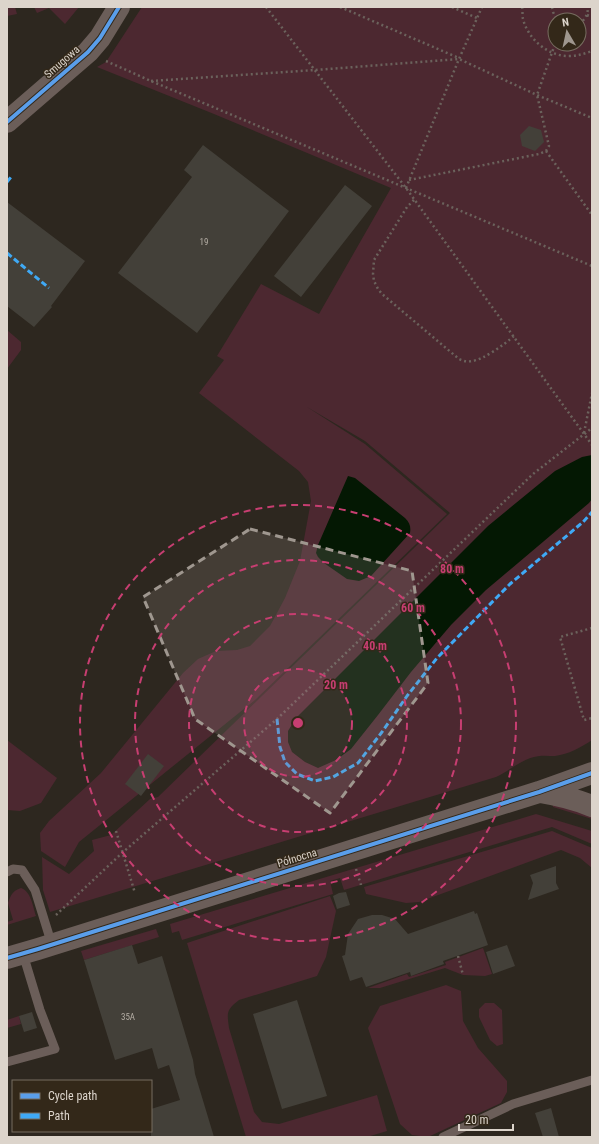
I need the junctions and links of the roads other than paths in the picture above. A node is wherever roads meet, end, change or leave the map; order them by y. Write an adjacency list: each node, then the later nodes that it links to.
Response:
1 (119, 7): 2 (street, Smugowa)
2 (7, 122)
3 (592, 773): 4 (street, Północna)
4 (539, 792): 5 (street); 7 (street, Północna)
5 (592, 806)
6 (7, 872): 7 (lane)
7 (52, 945): 8 (street, Północna)
8 (15, 956): 9 (lane)
9 (7, 1062)
10 (592, 1080): 11 (lane)
11 (443, 1137)

